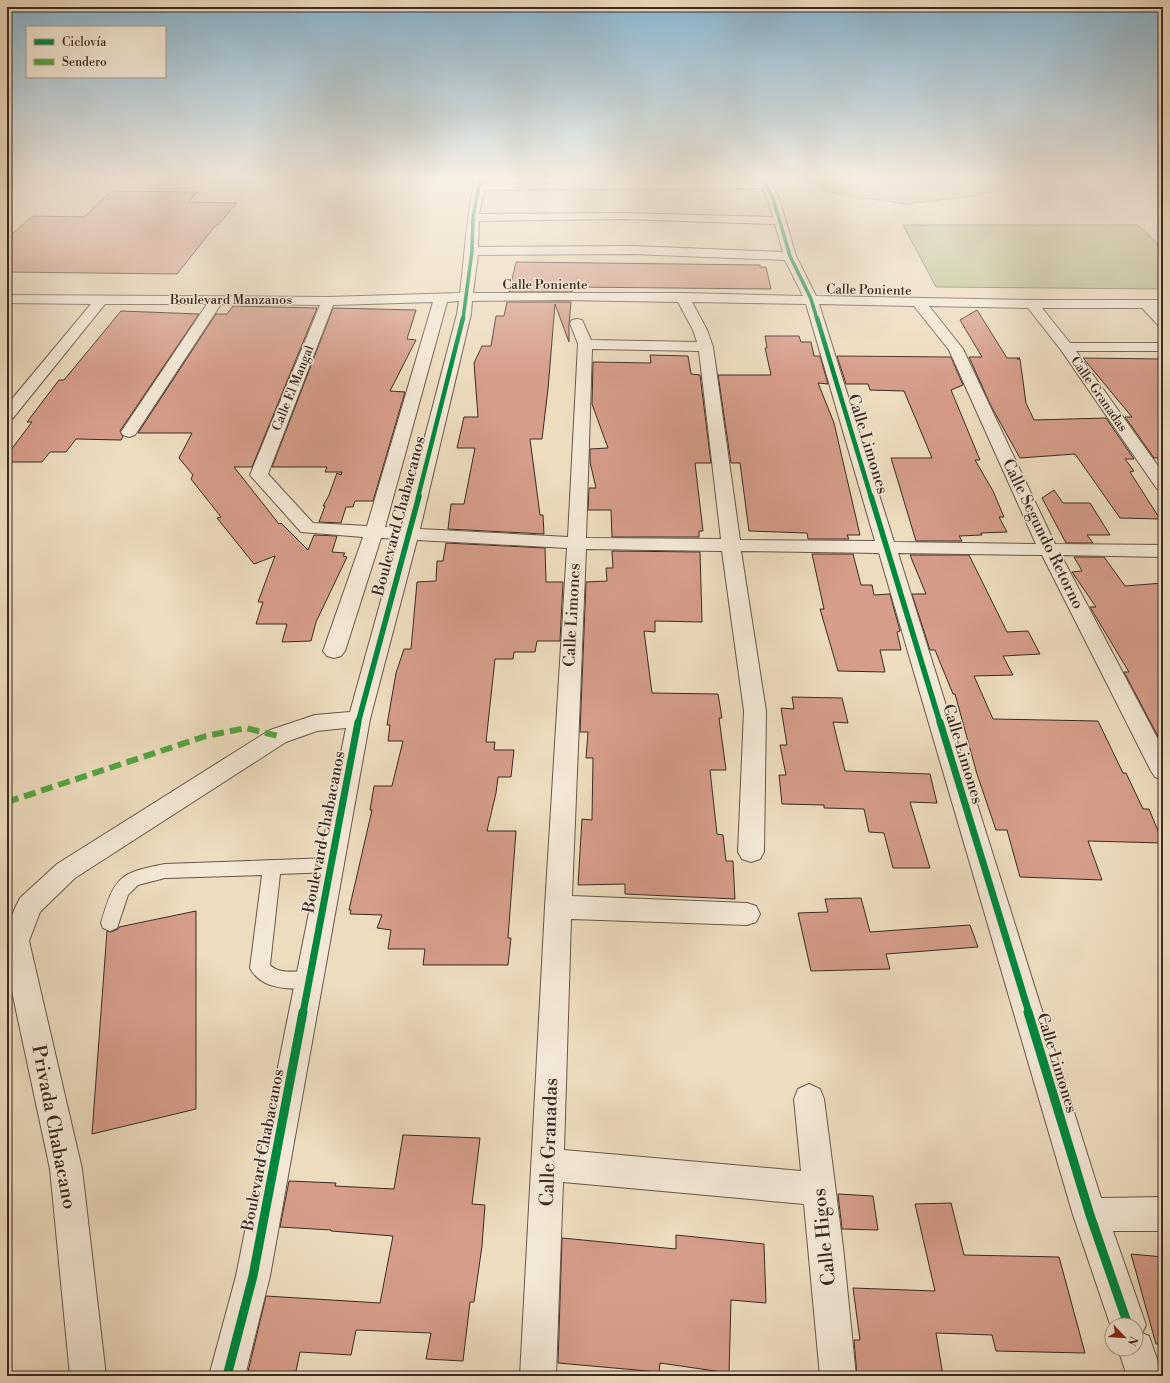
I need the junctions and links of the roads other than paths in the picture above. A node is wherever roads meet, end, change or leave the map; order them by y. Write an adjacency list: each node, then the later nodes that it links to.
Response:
1 (472, 245): 3 (street)
2 (786, 245): 4 (street, Calle Limones)
3 (472, 251): 4 (street); 5 (street)
4 (790, 256): 8 (street, Calle Limones)
5 (454, 297): 6 (street, Calle Poniente); 11 (street, Boulevard Manzanos); 25 (street, Boulevard Chabacanos); 26 (street, Boulevard Chabacanos)
6 (682, 297): 8 (street, Calle Poniente); 19 (street)
7 (7, 299): 9 (street, Boulevard Manzanos)
8 (811, 299): 12 (street, Calle Poniente); 29 (street, Calle Limones)
9 (101, 300): 10 (street, Boulevard Manzanos); 22 (street)
10 (217, 300): 11 (street, Boulevard Manzanos); 23 (street)
11 (328, 301): 25 (street, Calle El Mangal)
12 (918, 302): 13 (street, Calle Poniente); 30 (street, Calle Segundo Retorno)
13 (1032, 304): 14 (street, Calle Poniente); 20 (street, Calle Granadas)
14 (1146, 304): 15 (street, Calle Poniente); 16 (street)
15 (1163, 304)
16 (1163, 322)
17 (578, 323): 18 (street, Calle Limones)
18 (585, 344): 19 (street); 27 (street, Calle Limones)
19 (706, 347): 28 (street)
20 (1066, 347): 21 (street); 24 (street, Calle Granadas)
21 (1163, 347)
22 (7, 415)
23 (129, 432)
24 (1163, 485)
25 (374, 532): 26 (street); 32 (street, Boulevard Chabacanos)
26 (409, 534): 27 (street); 33 (street, Boulevard Chabacanos)
27 (576, 543): 28 (street); 38 (street, Calle Limones)
28 (731, 546): 29 (street); 35 (street)
29 (886, 546): 30 (street); 46 (street, Calle Limones)
30 (1048, 549): 31 (street); 34 (street, Calle Segundo Retorno)
31 (1163, 551)
32 (334, 651)
33 (359, 719): 36 (street, Boulevard Chabacanos); 49 (street, Privada Chabacano)
34 (1163, 771)
35 (751, 852)
36 (331, 865): 37 (lane); 41 (street, Boulevard Chabacanos)
37 (272, 867): 40 (lane); 41 (lane)
38 (558, 907): 39 (street); 43 (street, Calle Granadas)
39 (747, 914)
40 (110, 923)
41 (309, 979): 50 (street, Boulevard Chabacanos)
42 (809, 1099): 44 (street, Calle Higos)
43 (548, 1165): 44 (street); 51 (street, Calle Granadas)
44 (819, 1189): 52 (street, Calle Higos)
45 (1163, 1214): 46 (street)
46 (1090, 1215): 47 (street, Calle Limones)
47 (1125, 1317)
48 (1139, 1357): 53 (street)
49 (88, 1376)
50 (227, 1376)
51 (538, 1376)
52 (838, 1376)
53 (1145, 1376)

